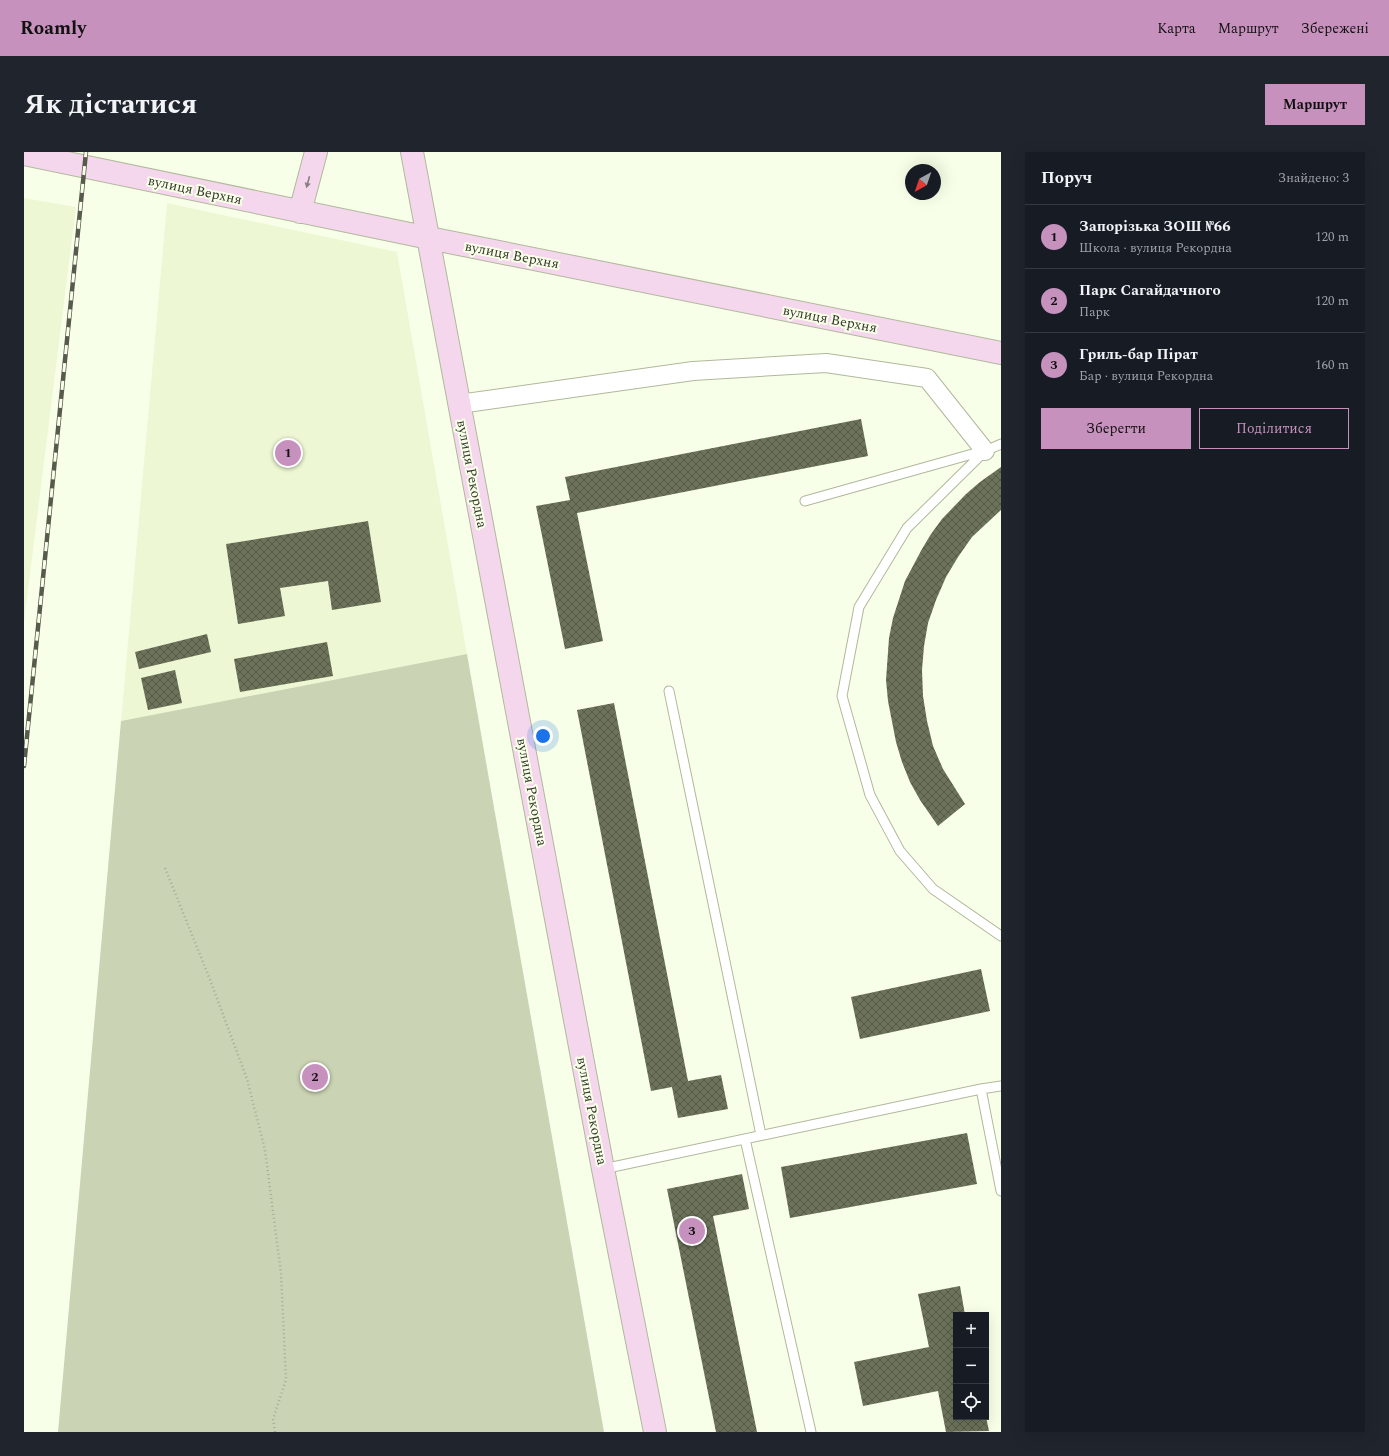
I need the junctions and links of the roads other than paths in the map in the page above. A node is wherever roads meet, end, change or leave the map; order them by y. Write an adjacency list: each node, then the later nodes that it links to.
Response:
1 (316, 152): 4 (street, one-way to 4)
2 (412, 152): 5 (street, вулиця Рекордна)
3 (24, 154): 4 (street, вулиця Верхня)
4 (300, 212): 5 (street, вулиця Верхня)
5 (429, 238): 6 (street, вулиця Верхня); 7 (street, вулиця Рекордна)
6 (1001, 353)
7 (460, 404): 8 (street); 16 (street, вулиця Рекордна)
8 (993, 448): 9 (lane); 11 (lane)
9 (805, 500)
10 (669, 691): 14 (lane)
11 (1001, 936)
12 (1001, 1086): 13 (lane)
13 (981, 1089): 14 (lane); 17 (lane)
14 (761, 1136): 15 (lane)
15 (745, 1139): 16 (lane); 19 (lane)
16 (603, 1170): 18 (street, вулиця Рекордна)
17 (1001, 1191)
18 (655, 1432)
19 (811, 1432)

